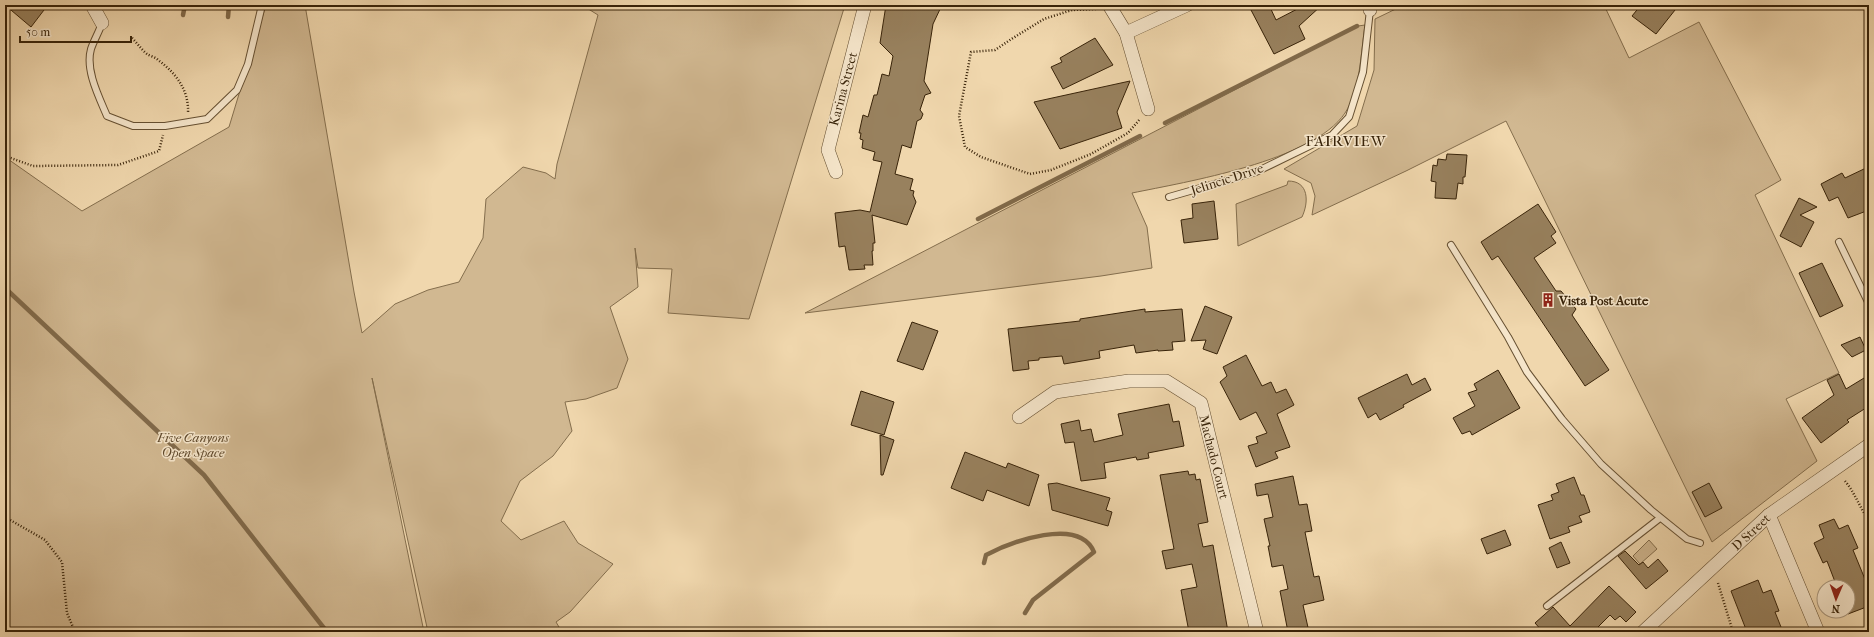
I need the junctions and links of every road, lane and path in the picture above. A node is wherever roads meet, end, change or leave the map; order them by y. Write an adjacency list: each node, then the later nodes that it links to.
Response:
1 (92, 5): 7 (street)
2 (262, 5): 12 (lane)
3 (865, 5): 14 (street, Karina Street)
4 (1187, 5): 8 (street)
5 (1110, 6): 8 (street); 10 (path)
6 (1370, 7): 15 (lane, Jelincic Drive)
7 (102, 23): 12 (lane)
8 (1126, 33): 10 (street)
9 (132, 38): 11 (path)
10 (1148, 109)
11 (186, 116)
12 (165, 126): 13 (path)
13 (5, 156)
14 (836, 172)
15 (1169, 197)
16 (1839, 242): 18 (lane)
17 (1450, 245): 24 (lane)
18 (1869, 304)
19 (1019, 417): 30 (street, Machado Court)
20 (1869, 445): 22 (street, D Street)
21 (1846, 481): 25 (path)
22 (1769, 515): 31 (street, D Street); 33 (street)
23 (5, 517): 29 (path)
24 (1660, 518): 26 (lane); 28 (lane)
25 (1869, 521)
26 (1700, 543)
27 (1718, 583): 32 (path)
28 (1547, 606)
29 (75, 632)
30 (1257, 632)
31 (1643, 632)
32 (1733, 632)
33 (1818, 632)

